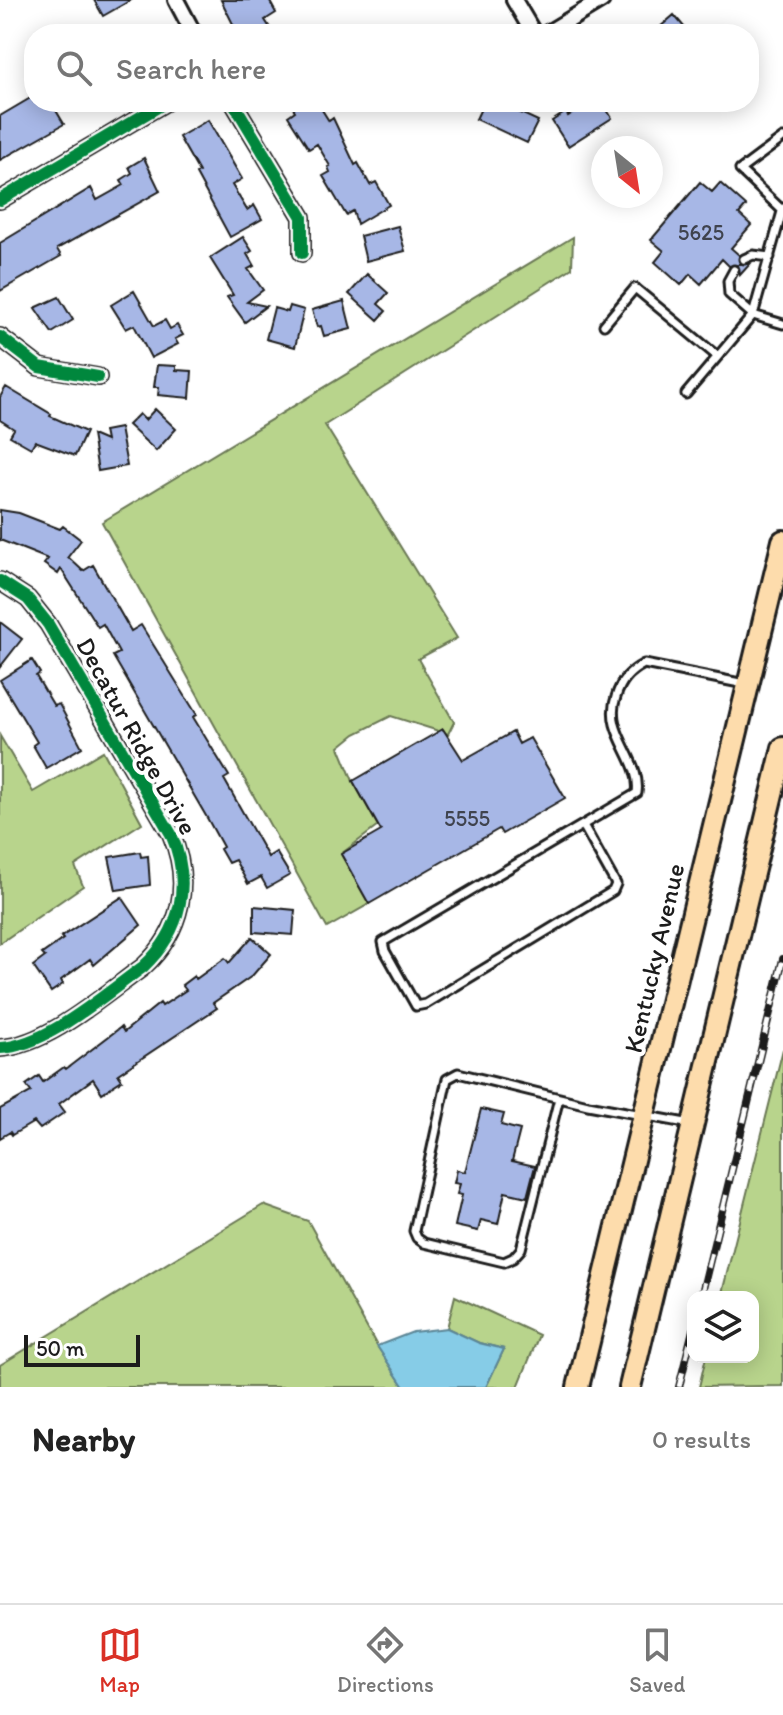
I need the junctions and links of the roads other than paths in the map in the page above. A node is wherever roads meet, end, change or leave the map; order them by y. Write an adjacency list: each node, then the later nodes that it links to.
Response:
1 (176, 0): 4 (street)
2 (514, 0): 5 (street)
3 (602, 0): 6 (street)
4 (189, 24)
5 (528, 24)
6 (562, 24)
7 (149, 112): 10 (street)
8 (239, 112): 12 (street)
9 (783, 138): 11 (lane)
10 (0, 200)
11 (783, 209): 13 (lane)
12 (302, 253)
13 (770, 257): 14 (lane); 16 (lane)
14 (744, 259)
15 (734, 270): 16 (lane)
16 (753, 315): 17 (lane); 20 (lane)
17 (783, 324)
18 (604, 325): 20 (lane)
19 (0, 337): 21 (street)
20 (717, 356): 22 (lane)
21 (98, 377)
22 (686, 394)
23 (783, 541): 25 (main road, Kentucky Avenue)
24 (0, 581): 28 (street, Decatur Ridge Drive)
25 (747, 685): 27 (lane); 30 (main road, Kentucky Avenue)
26 (783, 748): 31 (main road)
27 (583, 825): 27 (lane)
28 (0, 1048)
29 (559, 1098): 29 (lane); 30 (lane)
30 (643, 1114): 31 (lane); 32 (main road, Kentucky Avenue)
31 (693, 1125): 33 (main road)
32 (578, 1387)
33 (630, 1387)

